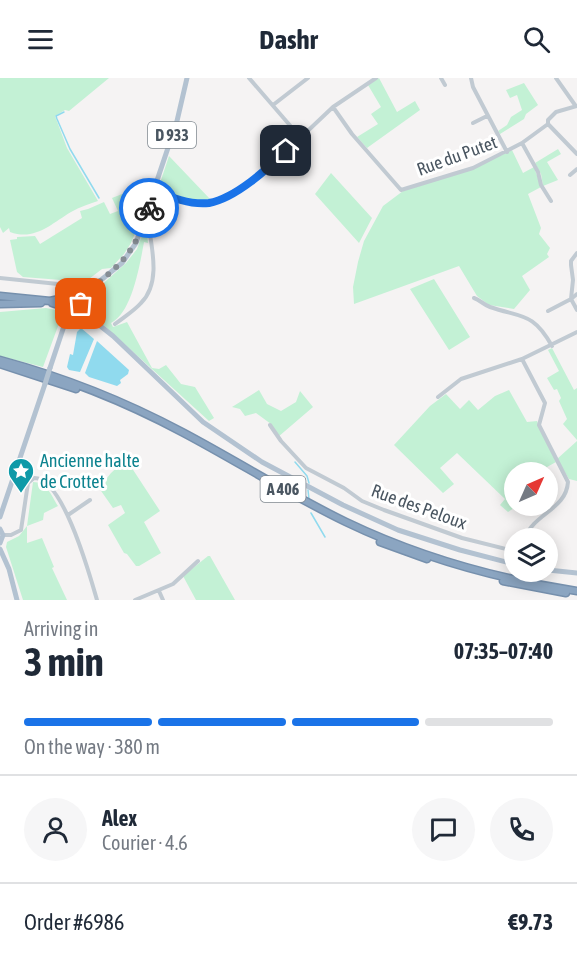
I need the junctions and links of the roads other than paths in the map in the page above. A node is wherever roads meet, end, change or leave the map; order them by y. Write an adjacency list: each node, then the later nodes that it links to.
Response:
1 (187, 78): 21 (main road, D 933)
2 (249, 78): 9 (street)
3 (308, 78): 9 (street)
4 (376, 78): 11 (street)
5 (441, 78): 8 (street)
6 (556, 78): 10 (street)
7 (473, 79): 12 (street)
8 (445, 85)
9 (273, 105): 15 (street)
10 (576, 106): 14 (street, Rue du Putet)
11 (333, 107): 15 (street); 17 (street, Rue du Putet)
12 (487, 116): 13 (street); 17 (street)
13 (473, 123)
14 (548, 124): 16 (street, Rue du Putet); 18 (street)
15 (300, 137): 21 (street)
16 (522, 143): 17 (street, Rue du Putet); 22 (street)
17 (507, 152)
18 (577, 154)
19 (577, 169): 20 (street)
20 (570, 175)
21 (154, 190): 23 (main road, D 933)
22 (551, 201)
23 (147, 214): 29 (main road, D 933); 37 (street)
24 (577, 253): 31 (street)
25 (0, 278): 28 (street)
26 (577, 294): 31 (street)
27 (0, 296): 28 (highway)
28 (66, 296): 29 (main road); 33 (main road)
29 (80, 297): 34 (main road)
30 (474, 298): 39 (street)
31 (571, 299): 35 (street); 36 (street)
32 (0, 304): 33 (highway)
33 (67, 309): 34 (main road); 46 (main road, bridge)
34 (80, 309): 53 (main road)
35 (577, 310)
36 (548, 311)
37 (115, 324)
38 (577, 332): 39 (street)
39 (552, 346): 40 (street)
40 (522, 359): 42 (street); 47 (street)
41 (0, 362): 57 (highway, A 406)
42 (438, 397)
43 (270, 425): 50 (street, Rue des Peloux)
44 (90, 500): 45 (street)
45 (68, 515): 48 (street); 59 (street)
46 (0, 517)
47 (531, 528)
48 (2, 532): 49 (main road)
49 (0, 543)
50 (504, 548)
51 (0, 549): 58 (main road)
52 (198, 561): 56 (street)
53 (504, 561)
54 (558, 571): 55 (main road)
55 (577, 573)
56 (159, 591): 60 (street); 61 (street)
57 (577, 593)
58 (17, 600)
59 (97, 600)
60 (135, 600)
61 (163, 600)

